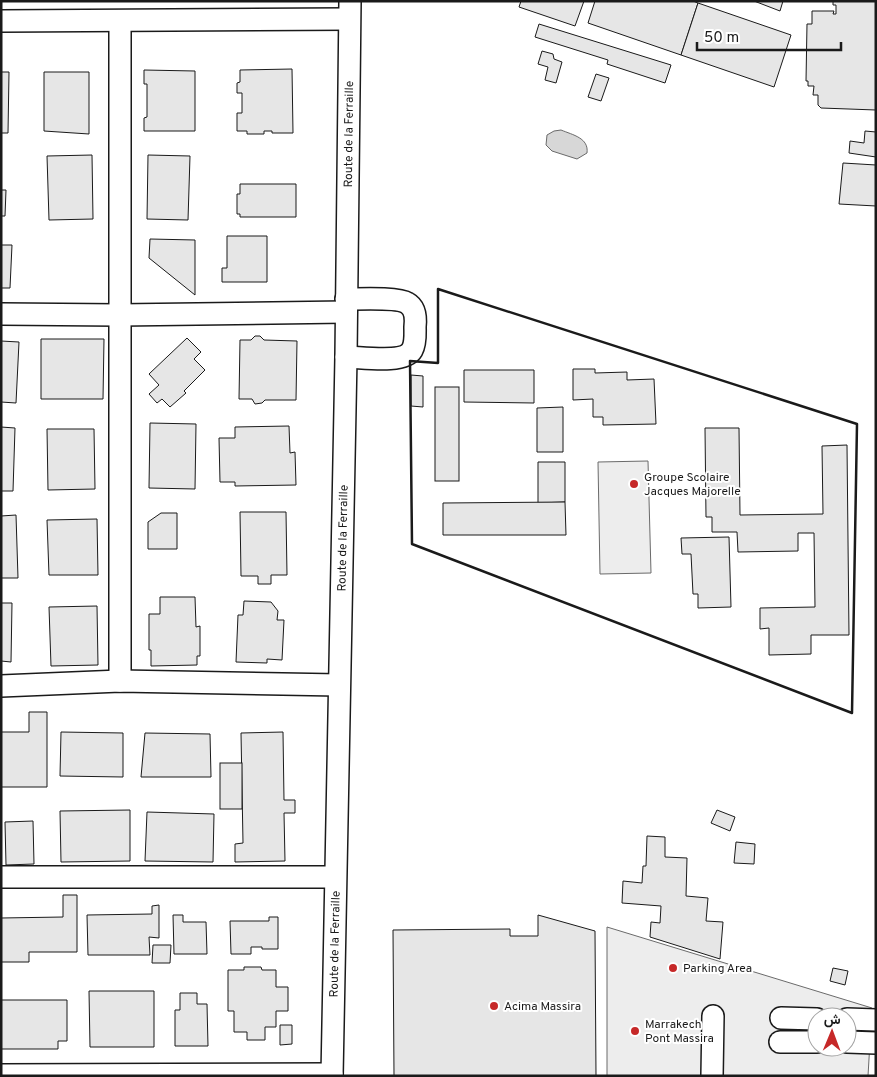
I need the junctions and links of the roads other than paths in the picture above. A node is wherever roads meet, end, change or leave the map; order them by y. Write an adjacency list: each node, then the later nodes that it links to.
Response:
1 (349, 10): 2 (street); 4 (street, Route de la Ferraille)
2 (128, 14): 3 (street); 6 (street)
3 (1, 21)
4 (346, 305): 6 (street); 7 (street, Route de la Ferraille); 7 (street)
5 (1, 314): 6 (street)
6 (119, 315): 8 (street)
7 (346, 357): 9 (street, Route de la Ferraille)
8 (120, 681): 9 (street); 10 (street)
9 (339, 685): 11 (street, Route de la Ferraille)
10 (1, 686)
11 (335, 877): 12 (street); 23 (street, Route de la Ferraille)
12 (1, 878)
13 (713, 1016): 24 (street)
14 (781, 1018): 15 (street)
15 (807, 1019)
16 (857, 1020): 17 (street)
17 (876, 1020)
18 (780, 1042): 19 (street)
19 (807, 1042)
20 (857, 1042): 21 (street)
21 (876, 1043)
22 (1, 1075): 23 (street)
23 (332, 1075)
24 (712, 1076)

